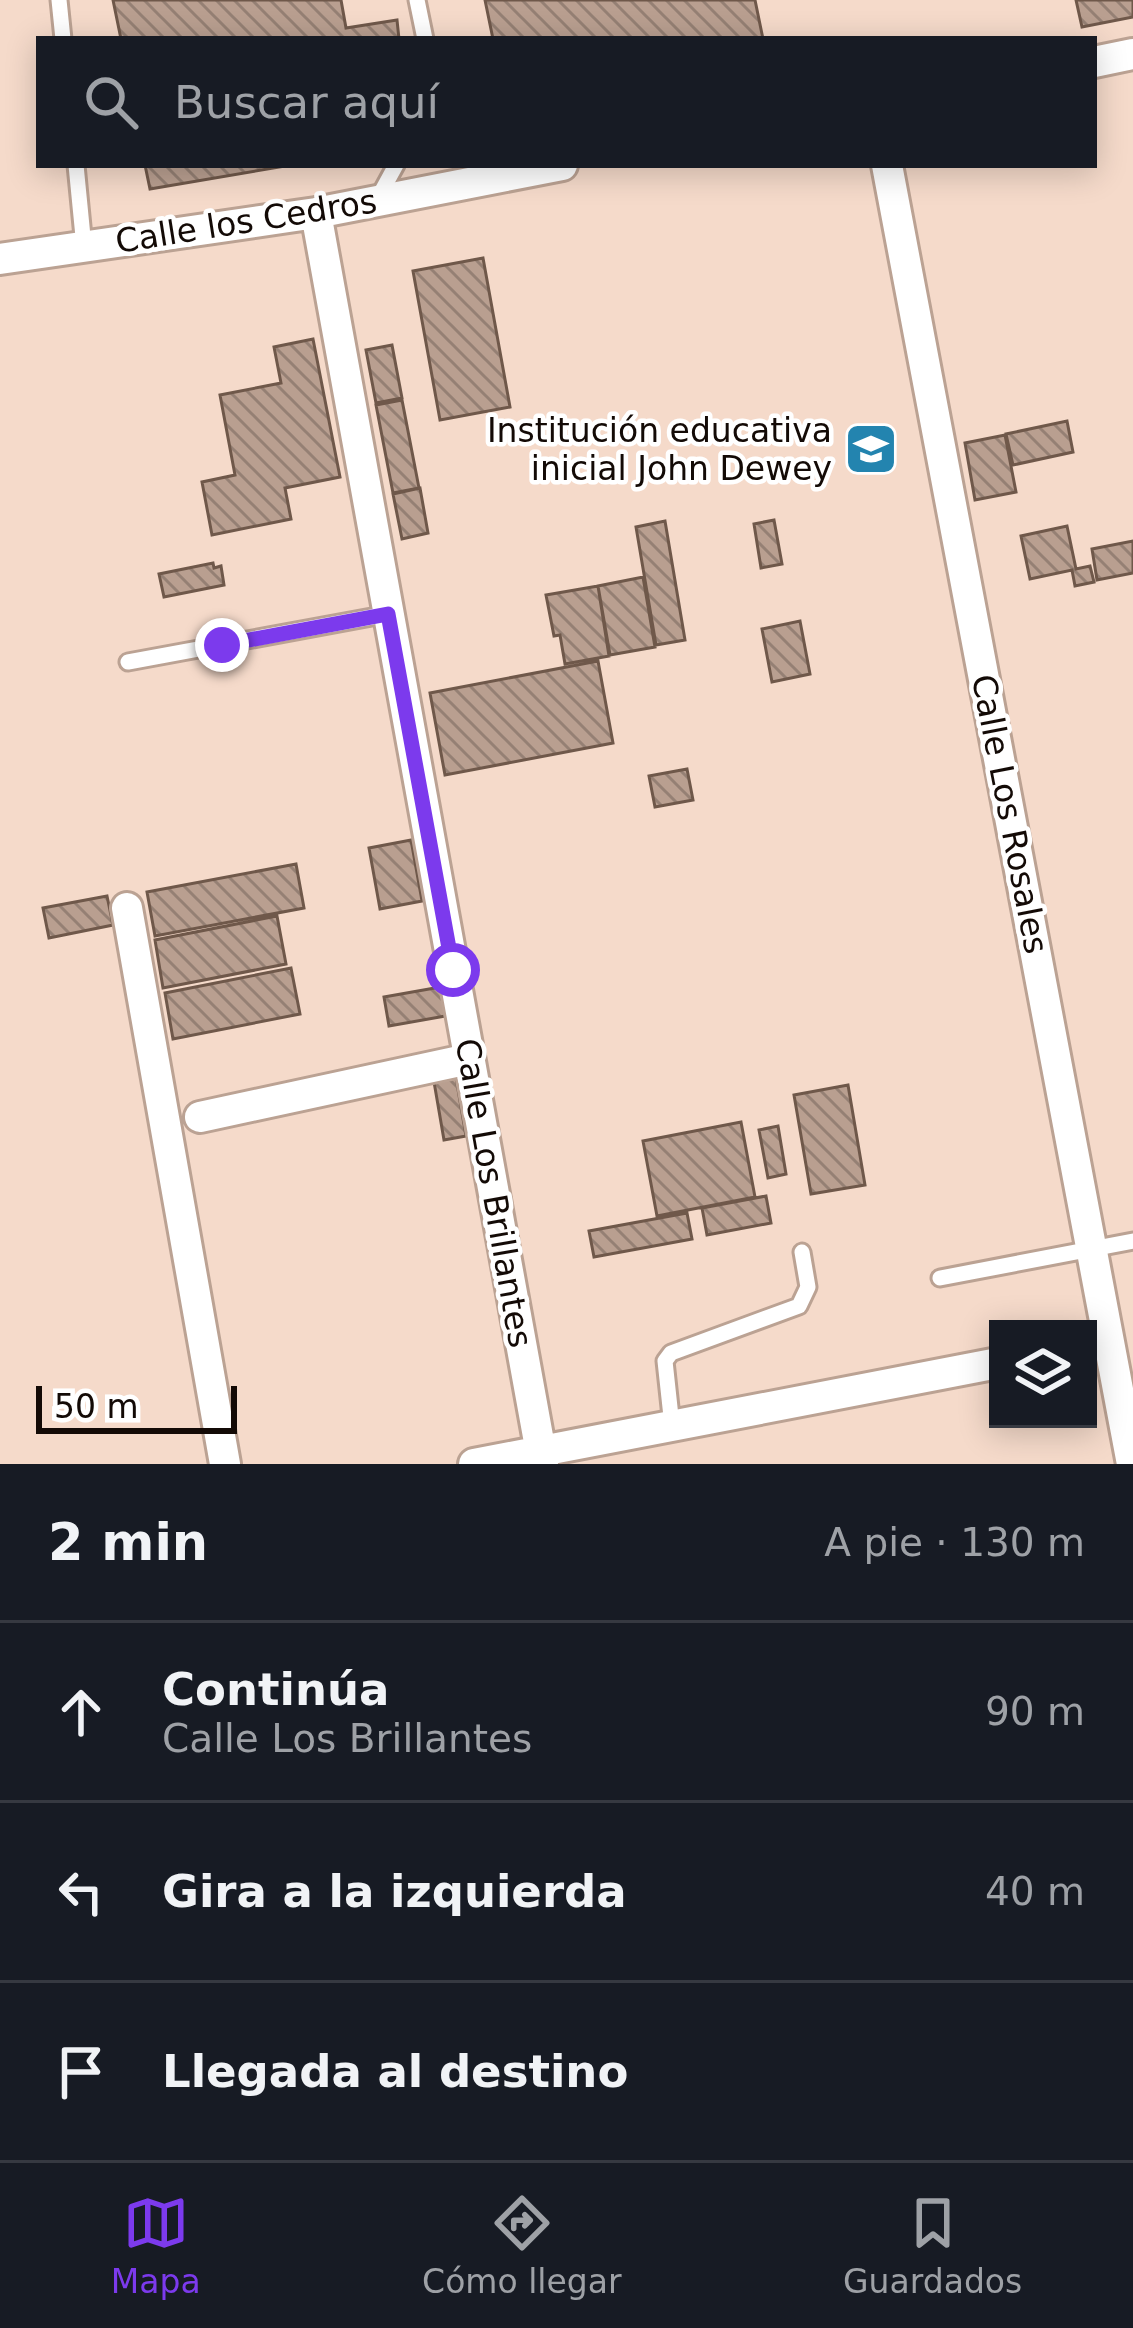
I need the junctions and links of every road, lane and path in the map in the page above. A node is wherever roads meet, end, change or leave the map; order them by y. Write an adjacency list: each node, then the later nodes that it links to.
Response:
1 (59, 0): 3 (lane)
2 (417, 0): 4 (lane)
3 (63, 36)
4 (423, 36)
5 (1133, 54): 6 (street)
6 (1097, 61)
7 (76, 168): 13 (lane)
8 (394, 168): 11 (lane)
9 (546, 168): 11 (street, Calle los Cedros)
10 (887, 168): 21 (street, Calle Los Rosales)
11 (376, 201): 12 (street, Calle los Cedros)
12 (316, 213): 13 (street, Calle los Cedros); 15 (street, Calle Los Brillantes)
13 (84, 247): 14 (street, Calle los Cedros)
14 (0, 259)
15 (388, 614): 16 (lane); 18 (street, Calle Los Brillantes)
16 (128, 662)
17 (128, 908): 28 (street)
18 (470, 1060): 19 (street); 27 (street, Calle Los Brillantes)
19 (200, 1117)
20 (1133, 1241): 21 (lane)
21 (1093, 1248): 23 (lane); 24 (street, Calle Los Rosales)
22 (802, 1252): 26 (lane)
23 (940, 1278)
24 (1110, 1341): 30 (street, Calle Los Rosales)
25 (989, 1365): 26 (street)
26 (672, 1426): 27 (street)
27 (542, 1458): 29 (street)
28 (225, 1464)
29 (474, 1464)
30 (1132, 1464)

